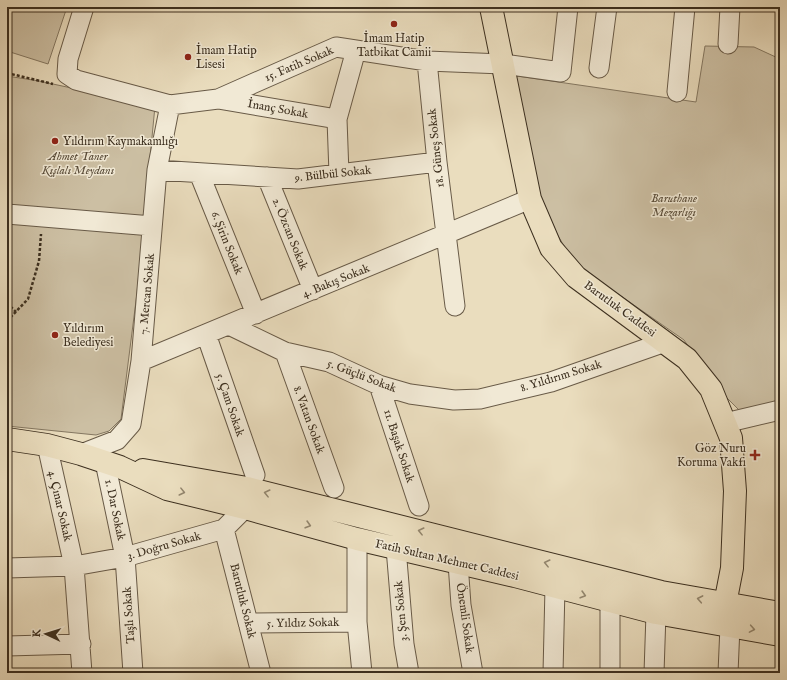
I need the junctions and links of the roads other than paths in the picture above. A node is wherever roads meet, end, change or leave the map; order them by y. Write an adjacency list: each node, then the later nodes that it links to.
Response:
1 (84, 7): 14 (street)
2 (491, 7): 10 (main road, Barutluk Caddesi)
3 (568, 7): 10 (street, 15. Fatih Sokak)
4 (607, 7): 11 (street)
5 (685, 7): 12 (street)
6 (730, 7): 7 (street)
7 (728, 44)
8 (356, 50): 9 (street, 15. Fatih Sokak); 13 (street, 15. Fatih Sokak); 15 (street)
9 (427, 61): 10 (street, 15. Fatih Sokak); 16 (street, 18. Güneş Sokak)
10 (503, 64): 21 (main road, Barutluk Caddesi)
11 (599, 68)
12 (677, 92)
13 (218, 99): 14 (street, 15. Fatih Sokak); 15 (street, İnanç Sokak)
14 (170, 105): 17 (street, 7. Mercan Sokak)
15 (337, 119): 19 (street)
16 (437, 162): 19 (street, 9. Bülbül Sokak); 24 (street, 18. Güneş Sokak)
17 (157, 170): 18 (street, 9. Bülbül Sokak); 23 (street, 7. Mercan Sokak)
18 (199, 172): 20 (street, 9. Bülbül Sokak); 27 (street, 6. Şirin Sokak)
19 (339, 174): 20 (street, 9. Bülbül Sokak)
20 (267, 177): 25 (street, 2. Özcan Sokak)
21 (530, 200): 24 (street, 4. Bakış Sokak); 30 (main road, Barutluk Caddesi)
22 (7, 214): 23 (street)
23 (152, 226): 32 (street, 7. Mercan Sokak)
24 (446, 235): 25 (street, 4. Bakış Sokak); 26 (street, 18. Güneş Sokak)
25 (314, 290): 27 (street, 4. Bakış Sokak)
26 (455, 306)
27 (256, 314): 28 (street, 4. Bakış Sokak)
28 (229, 325): 29 (street, 4. Bakış Sokak); 31 (street, 5. Güçlü Sokak)
29 (206, 334): 32 (street, 4. Bakış Sokak); 40 (street, 5. Çam Sokak)
30 (665, 342): 34 (street, 8. Yıldırım Sokak); 36 (main road, Barutluk Caddesi)
31 (285, 352): 33 (street, 5. Güçlü Sokak); 41 (street, 8. Vatan Sokak)
32 (141, 361): 38 (street, 7. Mercan Sokak)
33 (379, 385): 34 (street, 5. Güçlü Sokak); 42 (street, 11. Başak Sokak)
34 (454, 400)
35 (780, 410): 36 (street)
36 (725, 422): 53 (main road, Barutluk Caddesi)
37 (22, 442): 38 (main road, Fatih Sultan Mehmet Caddesi); 49 (street, 4. Çınar Sokak)
38 (81, 454): 39 (main road, Fatih Sultan Mehmet Caddesi)
39 (112, 465): 43 (main road, Fatih Sultan Mehmet Caddesi, one-way to 43); 47 (street, 1. Dar Sokak); 53 (main road, Fatih Sultan Mehmet Caddesi, one-way to 39)
40 (255, 475)
41 (334, 488)
42 (419, 506)
43 (244, 508): 44 (street); 45 (main road, Fatih Sultan Mehmet Caddesi, one-way to 45)
44 (224, 529): 47 (street, 3. Doğru Sokak); 57 (street, Barutluk Sokak)
45 (356, 539): 46 (main road, Fatih Sultan Mehmet Caddesi); 56 (street)
46 (396, 548): 48 (main road, Fatih Sultan Mehmet Caddesi); 66 (street, 3. Şen Sokak)
47 (125, 557): 49 (street, 3. Doğru Sokak); 63 (street, Taşlı Sokak)
48 (458, 563): 51 (main road, Fatih Sultan Mehmet Caddesi); 67 (street, Önemli Sokak)
49 (74, 566): 50 (street, 3. Doğru Sokak); 60 (street, 4. Çınar Sokak)
50 (7, 568)
51 (555, 587): 52 (main road, Fatih Sultan Mehmet Caddesi, one-way to 52); 68 (street)
52 (610, 602): 54 (main road, Fatih Sultan Mehmet Caddesi); 69 (street)
53 (725, 604): 55 (main road, Fatih Sultan Mehmet Caddesi)
54 (656, 613): 58 (main road, Fatih Sultan Mehmet Caddesi); 70 (street)
55 (780, 614)
56 (357, 622): 57 (street, 5. Yıldız Sokak); 65 (street)
57 (248, 623): 64 (street, Barutluk Sokak)
58 (730, 626): 59 (main road, Fatih Sultan Mehmet Caddesi, one-way to 59); 71 (street)
59 (780, 634)
60 (81, 644): 61 (street); 62 (street, 4. Çınar Sokak)
61 (7, 646)
62 (82, 673)
63 (133, 673)
64 (261, 673)
65 (362, 673)
66 (409, 673)
67 (473, 673)
68 (553, 673)
69 (610, 673)
70 (654, 673)
71 (728, 673)

